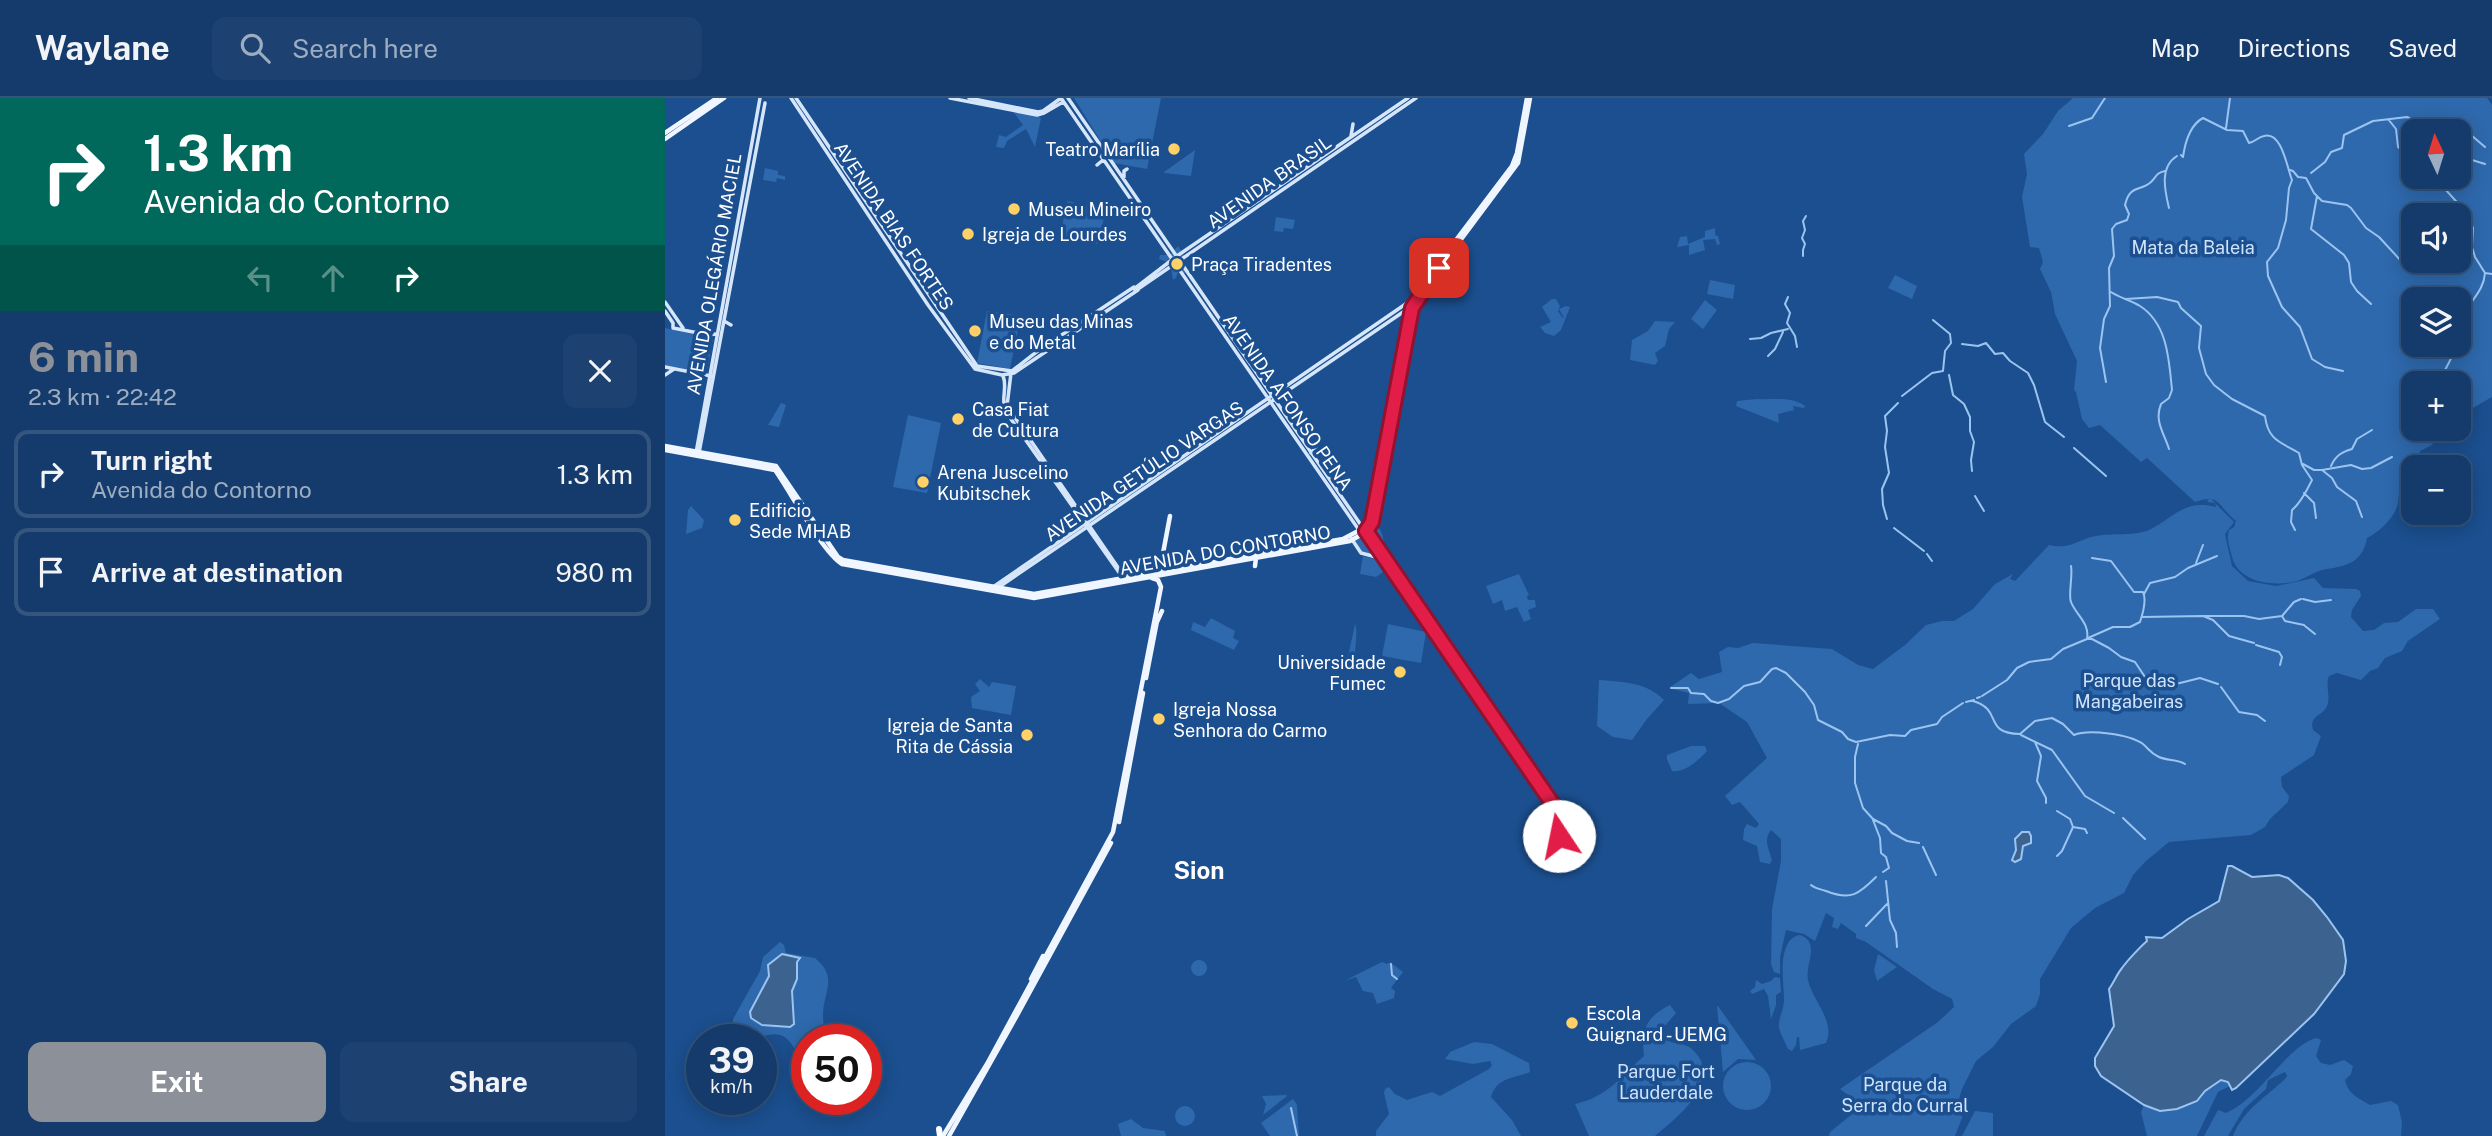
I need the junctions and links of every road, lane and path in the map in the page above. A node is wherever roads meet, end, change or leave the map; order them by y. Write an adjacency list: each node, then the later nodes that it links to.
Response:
1 (717, 98): 14 (main road)
2 (724, 98): 16 (main road)
3 (760, 98): 37 (main road, AVENIDA OLEGÁRIO MACIEL)
4 (793, 98): 39 (main road, AVENIDA BIAS FORTES); 39 (main road, AVENIDA BIAS FORTES)
5 (950, 98): 12 (main road)
6 (969, 98): 12 (main road)
7 (1408, 98): 15 (main road, AVENIDA BRASIL)
8 (1416, 98): 23 (main road, AVENIDA BRASIL)
9 (1528, 98): 24 (main road); 27 (main road)
10 (1064, 99): 12 (main road); 17 (main road, AVENIDA AFONSO PENA); 20 (main road, AVENIDA AFONSO PENA)
11 (765, 103): 33 (main road, AVENIDA OLEGÁRIO MACIEL)
12 (1039, 113)
13 (1353, 124): 15 (main road)
14 (667, 130)
15 (1351, 137): 23 (main road, AVENIDA BRASIL)
16 (665, 139)
17 (1096, 148): 18 (main road, AVENIDA AFONSO PENA); 20 (main road)
18 (1103, 158): 19 (main road); 20 (main road, AVENIDA AFONSO PENA)
19 (1097, 165)
20 (1115, 169): 22 (main road, AVENIDA AFONSO PENA); 25 (main road, AVENIDA AFONSO PENA)
21 (1127, 169): 22 (main road)
22 (1125, 179): 25 (main road, AVENIDA AFONSO PENA)
23 (1227, 228): 25 (main road, AVENIDA BRASIL); 25 (main road, AVENIDA BRASIL)
24 (1446, 252): 27 (main road); 29 (main road)
25 (1177, 260): 28 (main road, AVENIDA AFONSO PENA); 40 (main road, AVENIDA AFONSO PENA); 44 (main road, AVENIDA BRASIL)
26 (1189, 262): 28 (main road)
27 (1440, 266): 31 (main road)
28 (1185, 267): 48 (main road, AVENIDA AFONSO PENA)
29 (1410, 301): 31 (main road); 35 (main road, AVENIDA GETÚLIO VARGAS)
30 (665, 302): 32 (main road)
31 (1410, 308): 35 (main road, AVENIDA GETÚLIO VARGAS); 60 (main road)
32 (669, 314): 38 (main road); 38 (main road)
33 (724, 321): 34 (main road); 36 (main road, AVENIDA OLEGÁRIO MACIEL)
34 (731, 325)
35 (1370, 330): 48 (main road, AVENIDA GETÚLIO VARGAS)
36 (722, 331): 37 (main road); 47 (main road, AVENIDA OLEGÁRIO MACIEL)
37 (716, 334): 38 (main road); 47 (main road, AVENIDA OLEGÁRIO MACIEL)
38 (708, 335)
39 (975, 366): 44 (main road); 46 (main road)
40 (1244, 366): 41 (main road); 48 (main road, AVENIDA AFONSO PENA)
41 (1238, 367)
42 (665, 368): 43 (main road)
43 (674, 369): 45 (main road); 47 (main road)
44 (1011, 373): 46 (main road); 50 (main road)
45 (665, 375)
46 (1003, 375): 50 (main road)
47 (712, 376): 49 (main road, AVENIDA OLEGÁRIO MACIEL); 51 (main road, AVENIDA OLEGÁRIO MACIEL)
48 (1271, 399): 55 (main road, AVENIDA AFONSO PENA); 56 (main road, AVENIDA AFONSO PENA); 59 (main road, AVENIDA GETÚLIO VARGAS); 59 (main road, AVENIDA GETÚLIO VARGAS)
49 (704, 404): 51 (main road); 54 (main road, AVENIDA OLEGÁRIO MACIEL)
50 (1005, 406): 59 (main road); 59 (main road)
51 (706, 412): 54 (main road, AVENIDA OLEGÁRIO MACIEL)
52 (1316, 447): 55 (main road)
53 (665, 448): 54 (main road)
54 (697, 453): 67 (main road)
55 (1311, 453): 60 (main road, AVENIDA AFONSO PENA)
56 (1339, 500): 57 (main road); 60 (main road, AVENIDA AFONSO PENA)
57 (1333, 503)
58 (1170, 516): 68 (main road)
59 (1087, 525): 65 (main road, AVENIDA GETÚLIO VARGAS); 75 (main road); 76 (main road)
60 (1363, 531): 61 (main road, AVENIDA DO CONTORNO); 64 (main road, AVENIDA AFONSO PENA); 66 (main road, AVENIDA AFONSO PENA)
61 (1350, 539): 63 (main road, AVENIDA DO CONTORNO); 64 (main road)
62 (1232, 551): 63 (main road)
63 (1257, 557): 69 (main road, AVENIDA DO CONTORNO); 70 (main road); 71 (main road, AVENIDA DO CONTORNO)
64 (1379, 557): 66 (main road); 87 (main road, AVENIDA AFONSO PENA)
65 (1039, 558): 79 (main road, AVENIDA GETÚLIO VARGAS); 81 (main road, AVENIDA GETÚLIO VARGAS)
66 (1385, 560): 87 (main road, AVENIDA AFONSO PENA)
67 (842, 561): 80 (main road, AVENIDA DO CONTORNO); 81 (main road, AVENIDA DO CONTORNO)
68 (1161, 565)
69 (1199, 565): 71 (main road); 72 (main road, AVENIDA DO CONTORNO)
70 (1255, 566)
71 (1188, 572): 73 (main road, AVENIDA DO CONTORNO); 74 (main road)
72 (1153, 576): 73 (main road, AVENIDA DO CONTORNO); 76 (main road, AVENIDA DO CONTORNO); 85 (main road)
73 (1162, 576): 84 (main road)
74 (1198, 576)
75 (1124, 579): 76 (main road); 79 (main road, AVENIDA DO CONTORNO)
76 (1133, 579): 77 (main road, AVENIDA DO CONTORNO)
77 (1109, 585): 80 (main road, AVENIDA DO CONTORNO); 82 (main road)
78 (1159, 585): 85 (main road)
79 (1005, 587): 81 (main road, AVENIDA DO CONTORNO)
80 (974, 588): 81 (main road)
81 (996, 588)
82 (1115, 589)
83 (1162, 611): 84 (main road)
84 (1156, 625): 86 (main road)
85 (1150, 636): 86 (main road)
86 (1144, 690): 88 (main road); 89 (main road); 89 (main road)
87 (1473, 692): 90 (main road, AVENIDA AFONSO PENA)
88 (1136, 700)
89 (1127, 773): 91 (main road); 91 (main road)
90 (1564, 825): 90 (main road)
91 (1050, 953): 92 (main road); 92 (main road)
92 (1044, 962): 93 (main road); 93 (main road)
93 (1036, 978): 94 (main road); 94 (main road)
94 (943, 1134)

